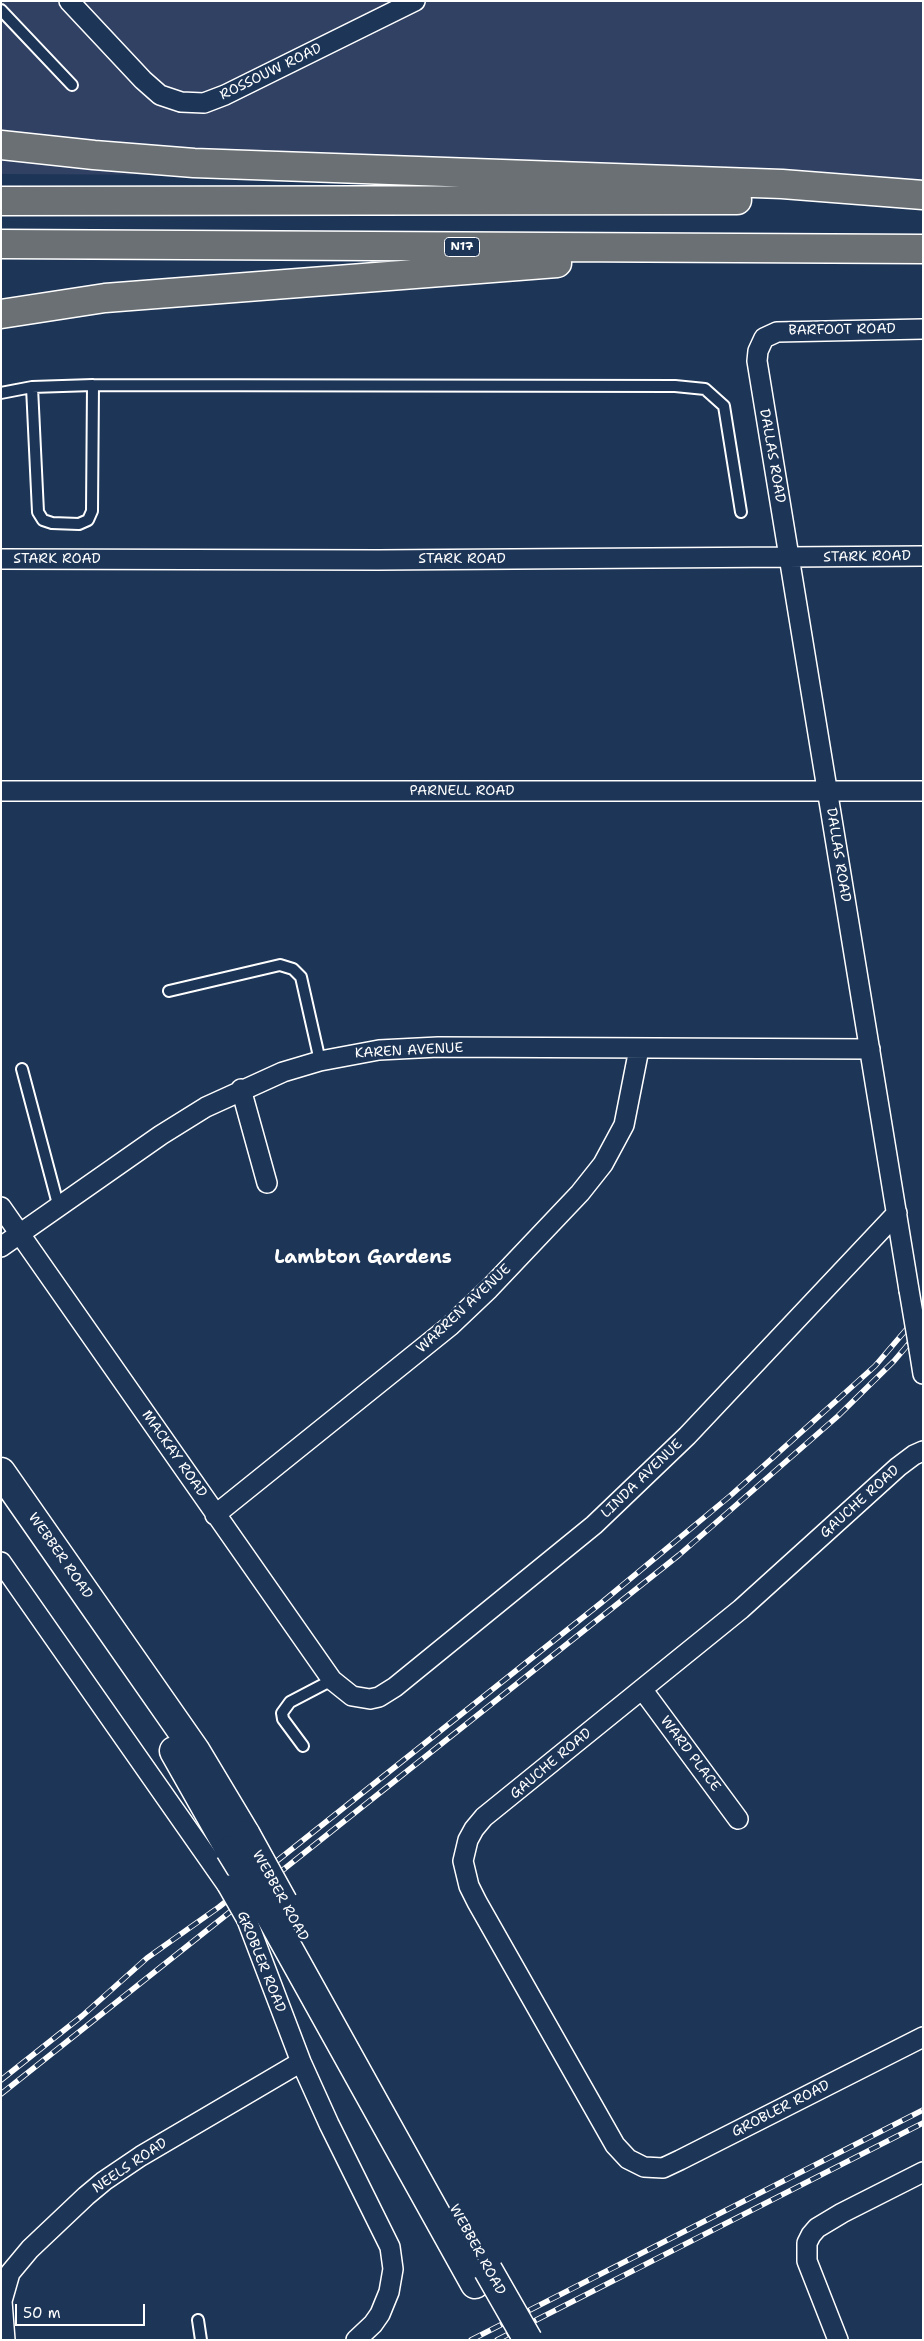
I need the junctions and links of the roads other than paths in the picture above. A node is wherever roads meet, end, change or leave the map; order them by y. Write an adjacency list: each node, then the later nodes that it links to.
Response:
1 (69, 1): 2 (street, ROSSOUW ROAD)
2 (415, 1)
3 (1, 10): 4 (lane)
4 (72, 86)
5 (1, 145): 6 (highway)
6 (923, 195)
7 (923, 200): 8 (highway)
8 (1, 201)
9 (1, 244): 10 (highway, N17)
10 (645, 248): 11 (highway, N17); 12 (highway)
11 (923, 249)
12 (1, 314)
13 (923, 329): 14 (street, BARFOOT ROAD)
14 (764, 338): 20 (street, DALLAS ROAD)
15 (93, 385): 16 (lane); 16 (lane); 18 (lane)
16 (32, 387): 17 (lane)
17 (1, 393)
18 (741, 512)
19 (923, 556): 20 (street, STARK ROAD)
20 (790, 558): 21 (street, STARK ROAD); 23 (street, DALLAS ROAD)
21 (1, 559)
22 (1, 791): 23 (street, PARNELL ROAD)
23 (827, 791): 24 (street, PARNELL ROAD); 27 (street, DALLAS ROAD)
24 (923, 791)
25 (168, 991): 28 (lane)
26 (639, 1049): 27 (street, KAREN AVENUE); 28 (street, KAREN AVENUE); 41 (street, WARREN AVENUE)
27 (870, 1049): 34 (street, DALLAS ROAD)
28 (320, 1061): 30 (street, KAREN AVENUE)
29 (22, 1069): 33 (lane)
30 (241, 1090): 31 (street); 33 (street, KAREN AVENUE)
31 (267, 1183)
32 (1, 1207): 35 (street, MACKAY ROAD)
33 (59, 1208): 35 (street, KAREN AVENUE)
34 (897, 1213): 37 (street, DALLAS ROAD, bridge); 45 (street, LINDA AVENUE)
35 (22, 1234): 36 (street, KAREN AVENUE); 41 (street, MACKAY ROAD)
36 (1, 1247)
37 (923, 1374)
38 (923, 1451): 44 (street, GAUCHE ROAD)
39 (1, 1472): 48 (main road, WEBBER ROAD)
40 (1, 1505): 48 (main road, WEBBER ROAD)
41 (215, 1515): 43 (street, MACKAY ROAD)
42 (1, 1562): 49 (street, GROBLER ROAD, bridge)
43 (332, 1680): 45 (street, MACKAY ROAD); 46 (lane)
44 (642, 1689): 47 (street, WARD PLACE); 52 (street, GAUCHE ROAD)
45 (352, 1696)
46 (303, 1746)
47 (738, 1819)
48 (238, 1842): 49 (main road, WEBBER ROAD, bridge)
49 (266, 1911): 51 (street, GROBLER ROAD); 54 (main road, WEBBER ROAD)
50 (923, 2037): 52 (street, GROBLER ROAD)
51 (301, 2062): 56 (street, NEELS ROAD); 58 (street, GROBLER ROAD)
52 (636, 2164)
53 (923, 2172): 61 (street)
54 (481, 2277): 59 (main road, WEBBER ROAD); 60 (main road, WEBBER ROAD, bridge)
55 (198, 2320): 57 (lane)
56 (5, 2340)
57 (201, 2340)
58 (356, 2340)
59 (506, 2340)
60 (528, 2340)
61 (838, 2340)

